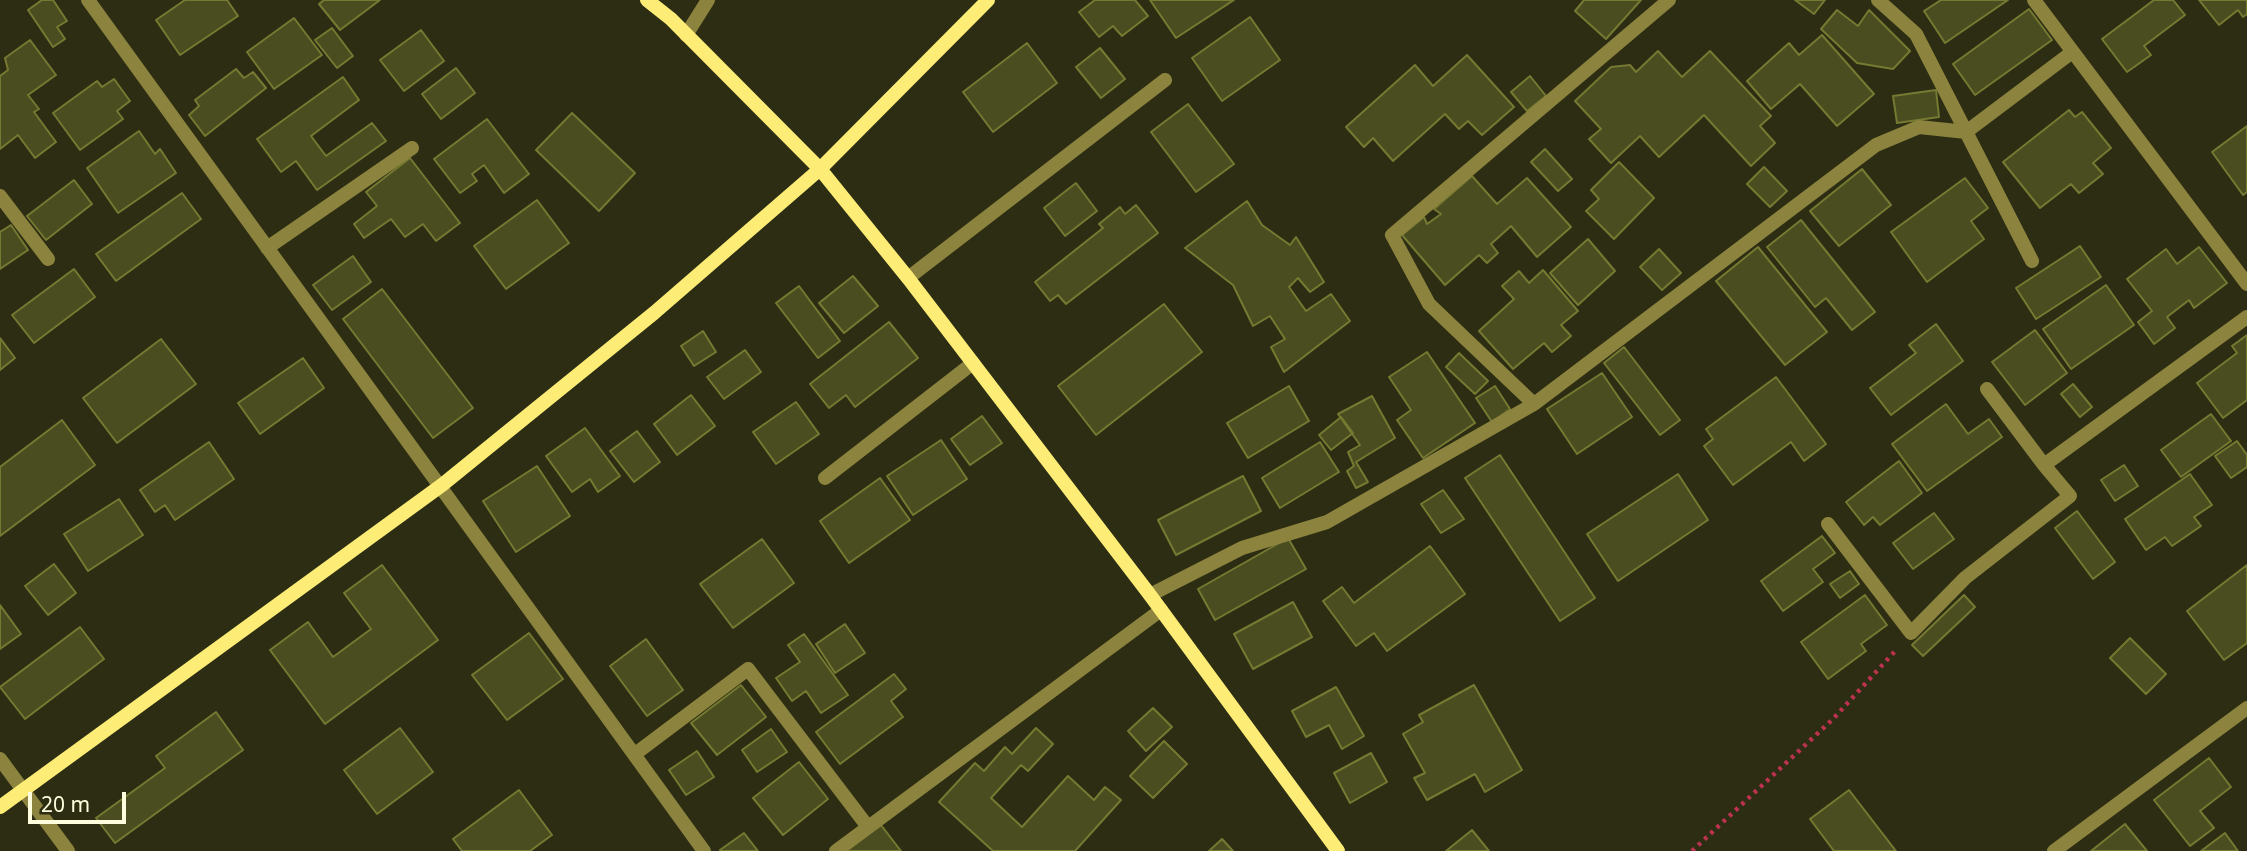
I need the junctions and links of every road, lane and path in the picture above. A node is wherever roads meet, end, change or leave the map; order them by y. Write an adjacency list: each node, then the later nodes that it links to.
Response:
1 (88, 0): 15 (street)
2 (647, 0): 8 (street)
3 (708, 0): 8 (street)
4 (988, 0): 13 (street)
5 (1669, 0): 23 (street)
6 (1878, 0): 11 (street)
7 (2034, 0): 9 (street)
8 (686, 35): 13 (street)
9 (2071, 53): 11 (street); 19 (street)
10 (1165, 80): 18 (street)
11 (1966, 132): 17 (street); 23 (street)
12 (412, 148): 15 (street)
13 (820, 169): 18 (street); 26 (street)
14 (0, 197): 16 (street)
15 (267, 248): 26 (street)
16 (48, 259)
17 (2032, 261)
18 (908, 278): 21 (street)
19 (2247, 284)
20 (2247, 317): 24 (street)
21 (973, 363): 25 (street); 28 (street)
22 (1986, 389): 24 (street)
23 (1534, 404): 28 (street)
24 (2044, 465): 30 (street)
25 (825, 478)
26 (442, 485): 32 (street); 34 (street)
27 (1828, 524): 30 (street)
28 (1150, 595): 29 (street)
29 (1161, 610): 36 (street); 40 (street)
30 (1911, 633): 41 (path)
31 (2247, 708): 42 (street)
32 (635, 754): 36 (street); 38 (street)
33 (0, 759): 34 (street)
34 (23, 790): 35 (street); 37 (street)
35 (0, 807)
36 (868, 827): 39 (street)
37 (68, 851)
38 (704, 851)
39 (835, 851)
40 (1338, 851)
41 (1692, 851)
42 (2054, 851)

